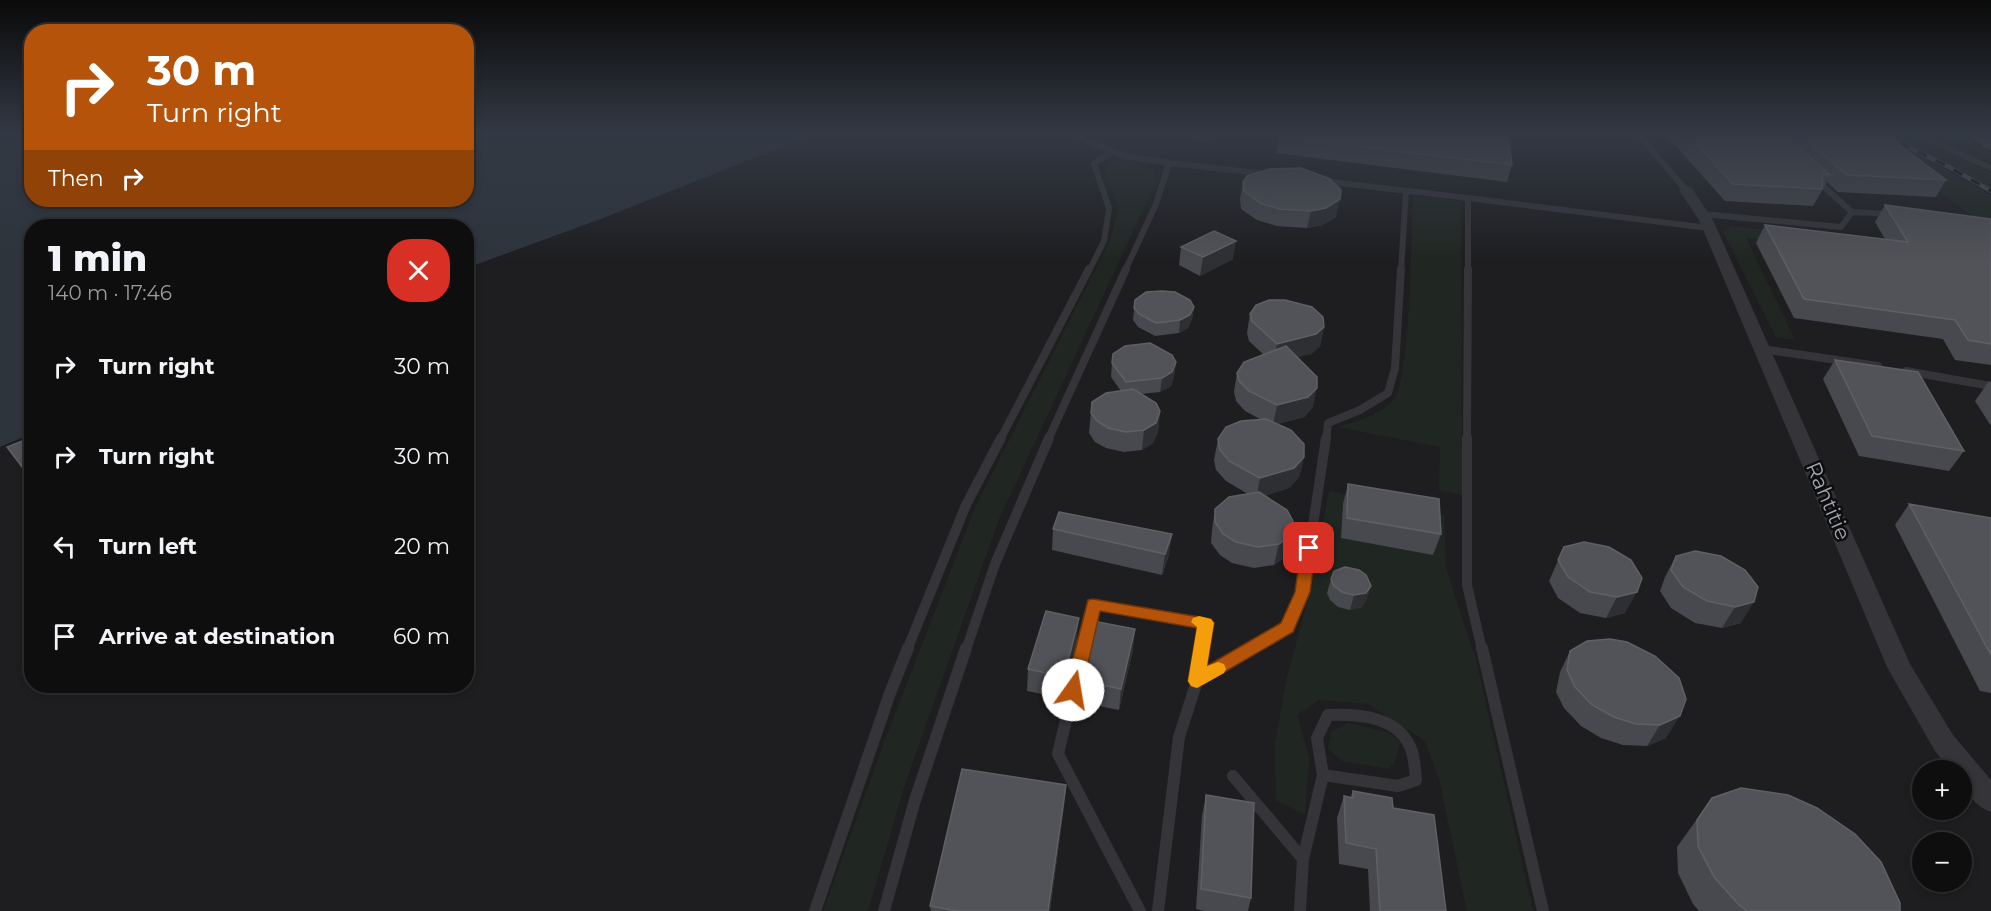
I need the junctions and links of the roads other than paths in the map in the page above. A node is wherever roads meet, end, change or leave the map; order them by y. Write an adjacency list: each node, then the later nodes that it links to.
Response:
1 (1098, 177): 21 (lane)
2 (1165, 177): 22 (lane)
3 (1674, 177): 6 (lane)
4 (1813, 177): 9 (lane)
5 (1311, 180): 7 (lane)
6 (1686, 190): 11 (street, Rahtitie)
7 (1406, 191): 8 (lane); 16 (lane)
8 (1468, 198): 11 (lane); 26 (lane)
9 (1852, 212): 10 (lane); 11 (lane)
10 (1899, 215)
11 (1706, 221): 12 (street, Rahtitie)
12 (1762, 349): 13 (lane); 19 (street, Rahtitie)
13 (1891, 368)
14 (1902, 370): 15 (lane)
15 (1991, 386)
16 (1197, 681): 23 (lane); 24 (lane)
17 (1323, 775): 17 (lane); 20 (lane)
18 (1233, 776): 20 (lane)
19 (1991, 800)
20 (1303, 859): 25 (lane)
21 (815, 911)
22 (884, 911)
23 (1140, 911)
24 (1158, 911)
25 (1299, 911)
26 (1543, 911)

